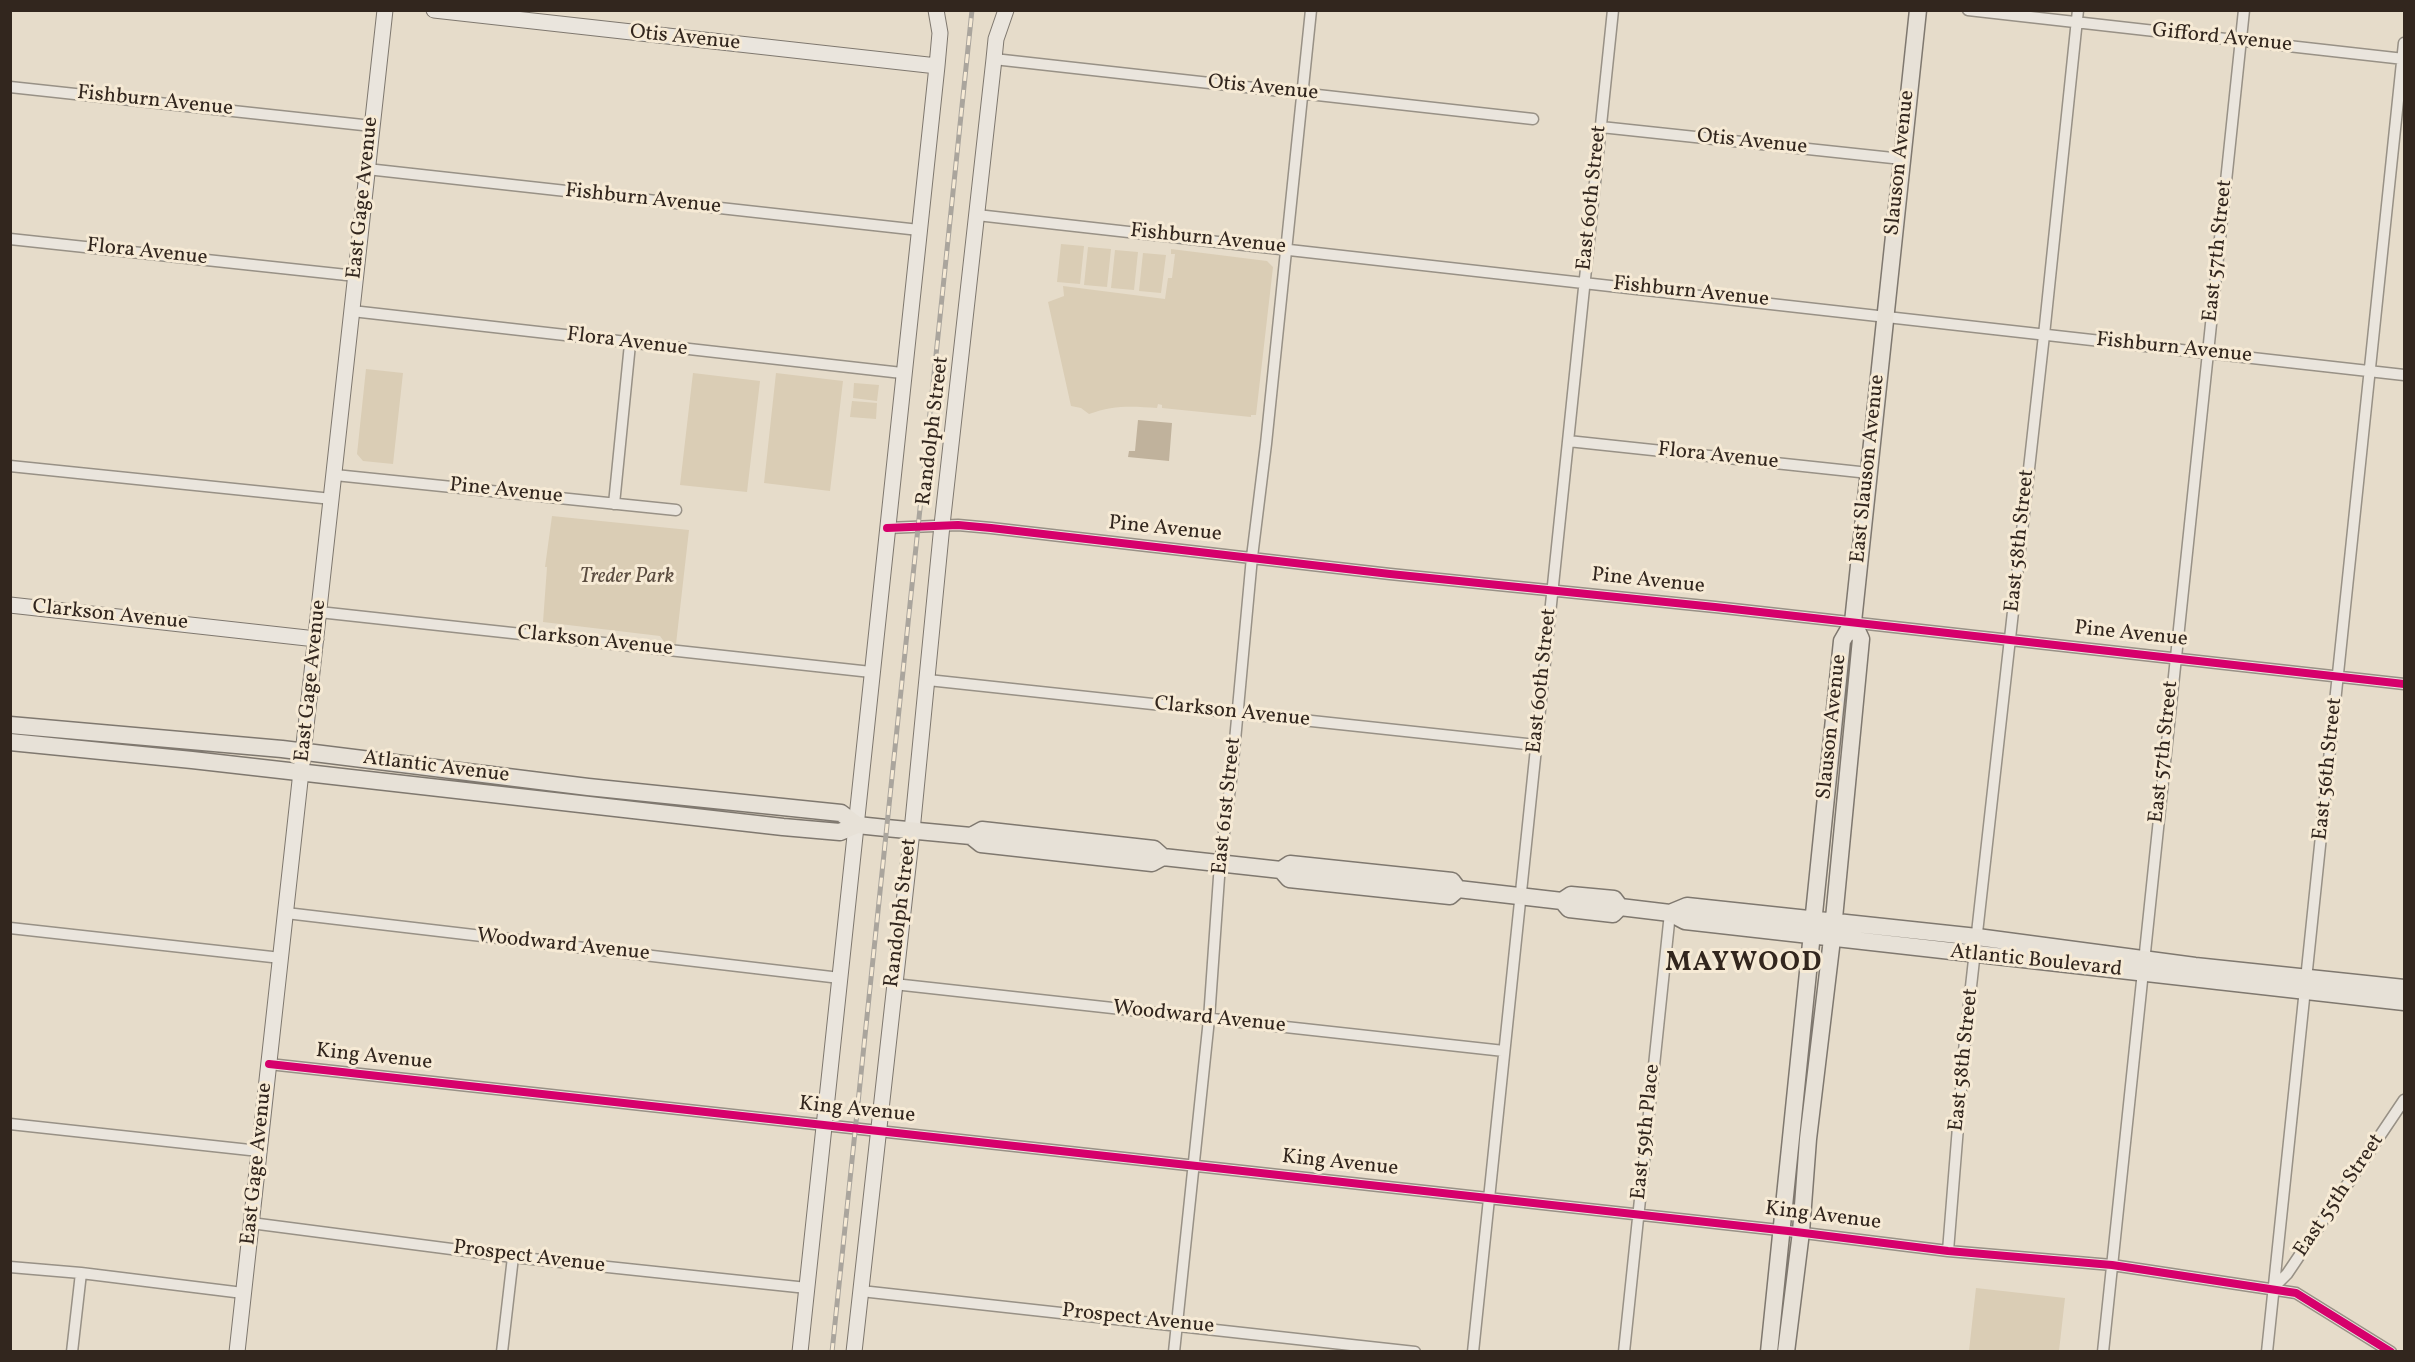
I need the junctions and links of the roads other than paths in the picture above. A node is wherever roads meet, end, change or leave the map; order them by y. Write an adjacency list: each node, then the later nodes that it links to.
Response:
1 (385, 10): 20 (street, East Gage Avenue)
2 (434, 10): 16 (street, Otis Avenue)
3 (936, 10): 16 (street, Randolph Street)
4 (1006, 10): 15 (street, Randolph Street)
5 (1311, 10): 18 (street, East 61st Street)
6 (1613, 10): 21 (street, East 60th Street)
7 (1918, 10): 22 (main road, Slauson Avenue)
8 (1968, 10): 11 (street, Gifford Avenue)
9 (2078, 10): 11 (street, East 58th Street)
10 (2244, 10): 12 (street, East 57th Street)
11 (2077, 22): 12 (street, Gifford Avenue); 32 (street, East 58th Street)
12 (2241, 41): 14 (street, Gifford Avenue); 34 (street, East 57th Street)
13 (2404, 43): 14 (street, East 56th Street)
14 (2404, 58): 35 (street, East 56th Street)
15 (994, 59): 18 (street, Otis Avenue); 24 (street, Randolph Street)
16 (937, 66): 25 (street, Randolph Street)
17 (10, 87): 20 (street, Fishburn Avenue)
18 (1301, 93): 19 (street, Otis Avenue); 27 (street, East 61st Street)
19 (1533, 119)
20 (372, 126): 23 (street, East Gage Avenue)
21 (1601, 127): 22 (street, Otis Avenue); 29 (street, East 60th Street)
22 (1902, 159): 31 (main road, Slauson Avenue)
23 (367, 169): 25 (street, Fishburn Avenue); 28 (street, East Gage Avenue)
24 (977, 215): 27 (street, Fishburn Avenue); 45 (street, Randolph Street)
25 (919, 230): 36 (street, Randolph Street)
26 (10, 239): 28 (street, Flora Avenue)
27 (1287, 249): 29 (street, Fishburn Avenue); 47 (street, East 61st Street)
28 (356, 276): 30 (street, East Gage Avenue)
29 (1584, 282): 31 (street, Fishburn Avenue); 38 (street, East 60th Street)
30 (352, 311): 33 (street, Flora Avenue); 41 (street, East Gage Avenue)
31 (1887, 315): 32 (street, Fishburn Avenue); 40 (main road, East Slauson Avenue)
32 (2044, 335): 34 (street, Fishburn Avenue); 53 (street, East 58th Street)
33 (630, 344): 36 (street, Flora Avenue); 43 (street)
34 (2208, 353): 35 (street, Fishburn Avenue); 54 (street, East 57th Street)
35 (2371, 371): 37 (street, Fishburn Avenue); 56 (street, East 56th Street)
36 (902, 373): 46 (street, Randolph Street)
37 (2404, 375)
38 (1568, 441): 40 (street, Flora Avenue); 48 (street, East 60th Street)
39 (10, 466): 42 (street)
40 (1869, 473): 51 (main road, East Slauson Avenue)
41 (335, 475): 42 (street, East Gage Avenue); 43 (street, Pine Avenue)
42 (332, 499): 50 (street, East Gage Avenue)
43 (614, 504): 44 (street, Pine Avenue)
44 (676, 510)
45 (942, 525): 46 (street, Pine Avenue); 47 (street, Pine Avenue); 57 (street, Randolph Street)
46 (887, 528): 55 (street, Randolph Street)
47 (1252, 557): 48 (street, Pine Avenue); 59 (street, East 61st Street)
48 (1552, 590): 51 (street, Pine Avenue); 62 (street, East 60th Street)
49 (10, 605): 52 (street, Clarkson Avenue)
50 (319, 612): 52 (street, East Gage Avenue); 55 (street, Clarkson Avenue)
51 (1853, 622): 53 (street, Pine Avenue); 71 (main road, Slauson Avenue); 72 (main road, Slauson Avenue)
52 (316, 639): 63 (street, East Gage Avenue)
53 (2010, 640): 54 (street, Pine Avenue); 75 (street, East 58th Street)
54 (2175, 658): 56 (street, Pine Avenue); 79 (street, East 57th Street)
55 (872, 672): 65 (street, Randolph Street)
56 (2339, 677): 58 (street, Pine Avenue); 82 (street, East 56th Street)
57 (928, 680): 59 (street, Clarkson Avenue); 66 (street, Randolph Street)
58 (2404, 684)
59 (1238, 714): 62 (street, Clarkson Avenue); 67 (street, East 61st Street)
60 (10, 725): 63 (main road, Atlantic Avenue)
61 (10, 742): 64 (main road, Atlantic Avenue)
62 (1536, 746): 68 (street, East 60th Street)
63 (304, 752): 64 (street, East Gage Avenue); 65 (main road, Atlantic Avenue)
64 (301, 772): 65 (main road, Atlantic Avenue); 69 (street, East Gage Avenue)
65 (857, 825): 66 (main road, Atlantic Avenue); 80 (street, Randolph Street)
66 (908, 831): 67 (main road, Atlantic Boulevard); 81 (street, Randolph Street)
67 (1220, 863): 68 (main road, Atlantic Boulevard); 85 (street, East 61st Street)
68 (1521, 896): 70 (main road, Atlantic Boulevard); 86 (street, East 60th Street)
69 (286, 913): 78 (street, East Gage Avenue); 80 (street, Woodward Avenue)
70 (1670, 913): 71 (main road, Atlantic Boulevard); 74 (main road, Atlantic Boulevard); 95 (street, East 59th Place)
71 (1814, 919): 72 (main road, Atlantic Boulevard); 74 (main road, Slauson Avenue)
72 (1834, 921): 75 (main road, Atlantic Boulevard); 76 (main road, Slauson Avenue)
73 (10, 928): 78 (street)
74 (1813, 937): 76 (main road, Atlantic Boulevard); 97 (main road, Slauson Avenue)
75 (1977, 937): 77 (street, East 58th Street); 79 (main road, Atlantic Boulevard)
76 (1832, 939): 77 (main road, Atlantic Boulevard); 98 (main road, Slauson Avenue)
77 (1975, 956): 79 (main road, Atlantic Boulevard); 99 (street, East 58th Street)
78 (281, 957): 87 (street, East Gage Avenue)
79 (2142, 966): 82 (main road, Atlantic Boulevard); 101 (street, East 57th Street)
80 (840, 978): 90 (street, Randolph Street)
81 (894, 984): 85 (street, Woodward Avenue); 91 (street, Randolph Street)
82 (2305, 984): 83 (main road, Atlantic Boulevard); 84 (main road, Atlantic Boulevard); 105 (street, East 56th Street)
83 (2404, 988)
84 (2404, 1002)
85 (1209, 1019): 86 (street, Woodward Avenue); 93 (street, East 61st Street)
86 (1504, 1050): 94 (street, East 60th Street)
87 (269, 1064): 90 (street, King Avenue); 92 (street, East Gage Avenue)
88 (2404, 1100): 105 (street, East 55th Street)
89 (10, 1124): 92 (street)
90 (824, 1125): 91 (street, King Avenue); 104 (street, Randolph Street)
91 (878, 1132): 93 (street, King Avenue); 106 (street, Randolph Street)
92 (259, 1151): 96 (street, East Gage Avenue)
93 (1193, 1166): 94 (street, King Avenue); 108 (street, East 61st Street)
94 (1489, 1199): 95 (street, King Avenue); 116 (street, East 60th Street)
95 (1638, 1214): 97 (street, King Avenue); 117 (street, East 59th Place)
96 (251, 1223): 100 (street, Prospect Avenue); 107 (street, East Gage Avenue)
97 (1782, 1230): 98 (street, King Avenue); 118 (main road, Slauson Avenue)
98 (1801, 1232): 99 (street, King Avenue); 119 (main road, Slauson Avenue)
99 (1948, 1251): 101 (street, King Avenue)
100 (513, 1257): 104 (street, Prospect Avenue); 111 (street)
101 (2112, 1265): 105 (street, King Avenue); 120 (street, East 57th Street)
102 (10, 1267): 103 (street)
103 (81, 1273): 107 (street); 109 (street)
104 (807, 1288): 112 (street, Randolph Street)
105 (2273, 1288): 121 (street, East 56th Street); 122 (street, King Avenue)
106 (861, 1291): 108 (street, Prospect Avenue); 113 (street, Randolph Street)
107 (243, 1293): 110 (street, East Gage Avenue)
108 (1176, 1324): 114 (street, East 61st Street); 115 (street, Prospect Avenue)
109 (72, 1352)
110 (237, 1352)
111 (502, 1352)
112 (800, 1352)
113 (854, 1352)
114 (1174, 1352)
115 (1416, 1352)
116 (1473, 1352)
117 (1624, 1352)
118 (1769, 1352)
119 (1786, 1352)
120 (2103, 1352)
121 (2267, 1352)
122 (2391, 1352)

